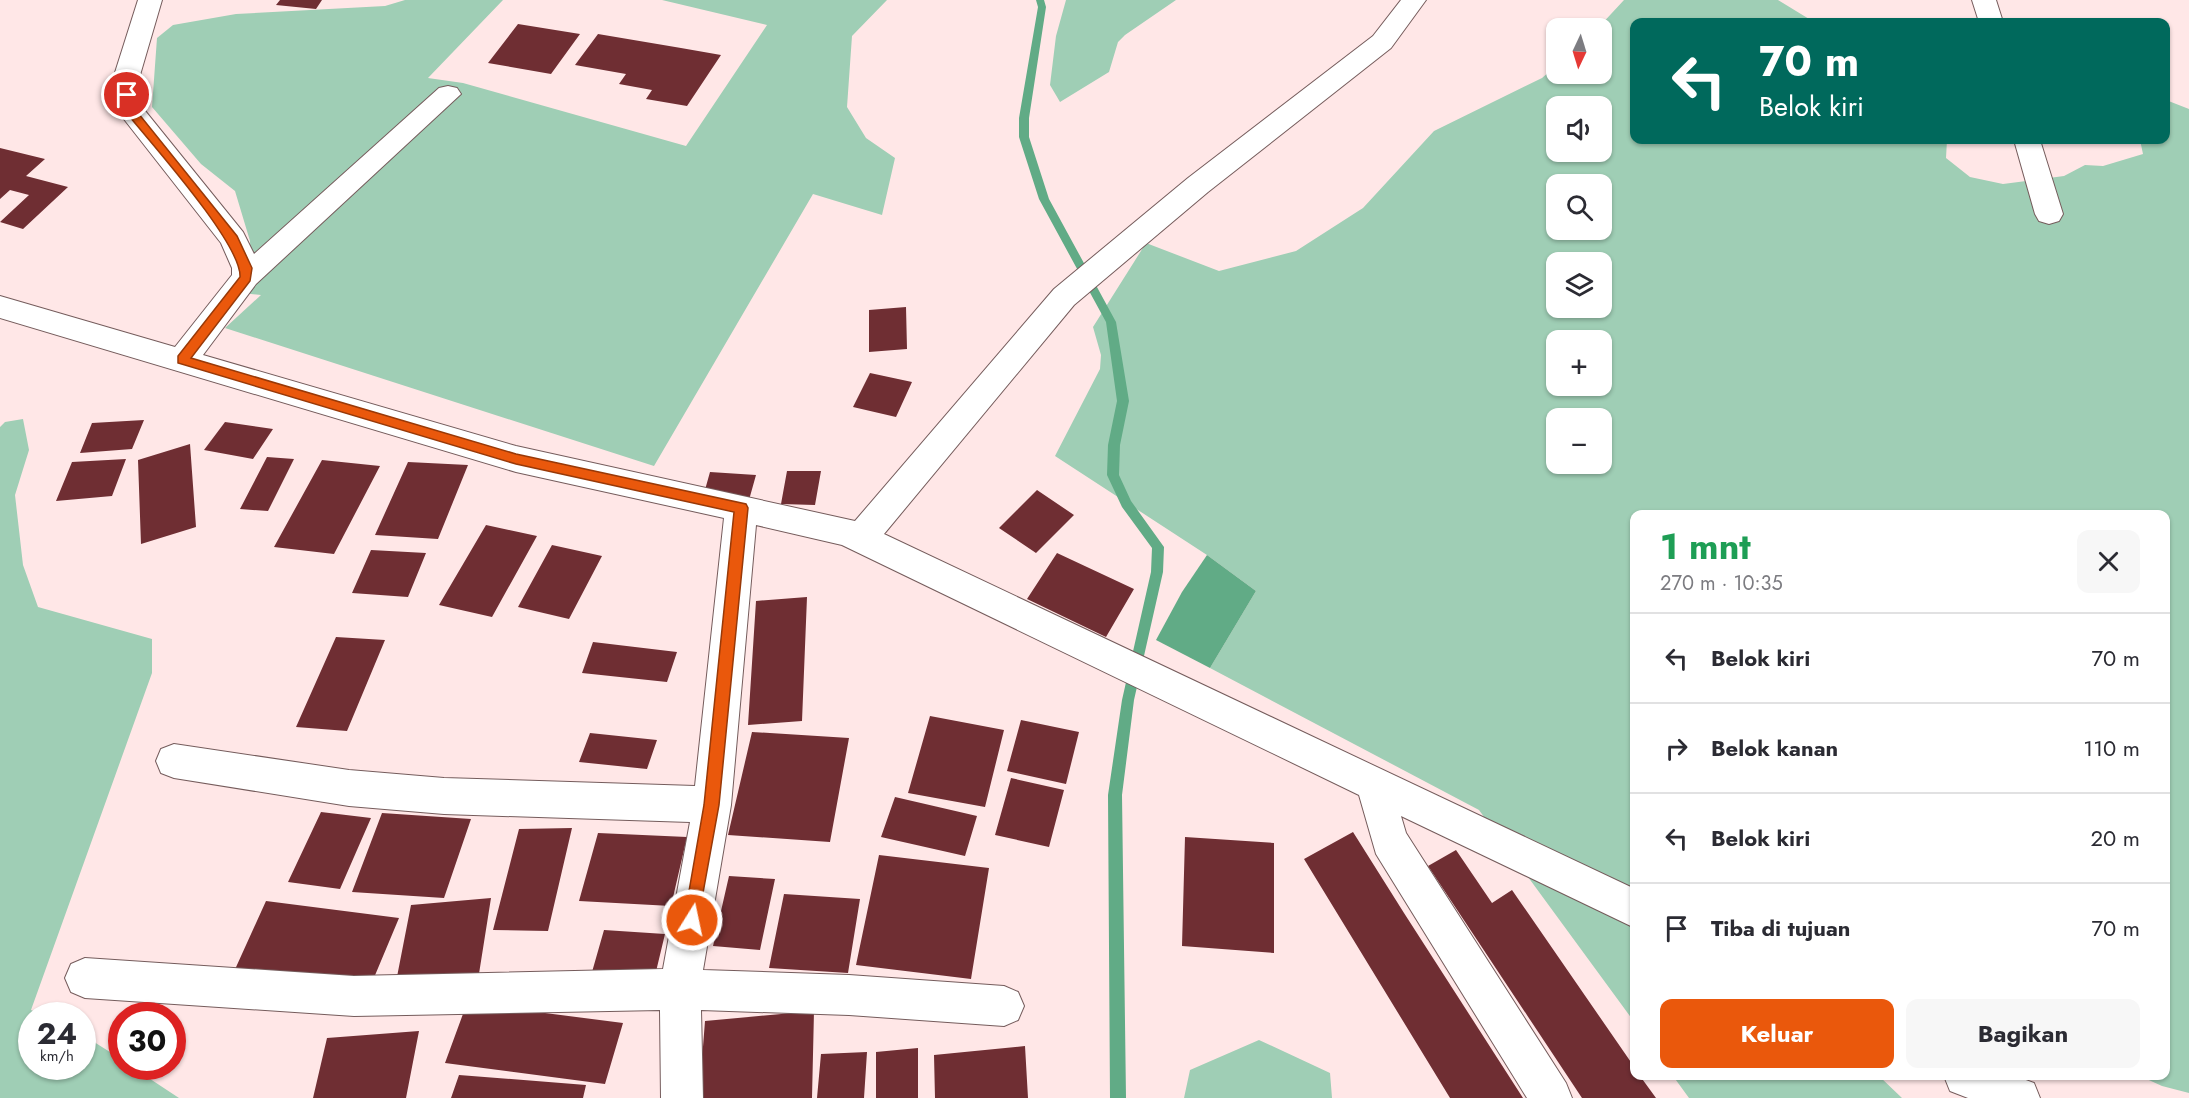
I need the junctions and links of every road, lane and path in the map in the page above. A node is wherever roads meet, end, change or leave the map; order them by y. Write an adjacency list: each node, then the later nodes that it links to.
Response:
1 (150, 0): 8 (street)
2 (1414, 0): 12 (street)
3 (1984, 0): 4 (street)
4 (1990, 18)
5 (448, 94): 8 (street)
6 (2028, 144): 7 (street)
7 (2049, 214)
8 (246, 278): 10 (street)
9 (0, 307): 10 (street)
10 (182, 360): 11 (street)
11 (741, 508): 12 (street); 15 (street)
12 (860, 538): 14 (street)
13 (174, 761): 15 (street)
14 (1376, 786): 16 (street); 22 (street)
15 (712, 805): 18 (street)
16 (1630, 907)
17 (85, 978): 18 (street)
18 (680, 989): 19 (street); 21 (street)
19 (1004, 1006)
20 (1975, 1080): 23 (street)
21 (681, 1098)
22 (1551, 1098)
23 (2019, 1098)

